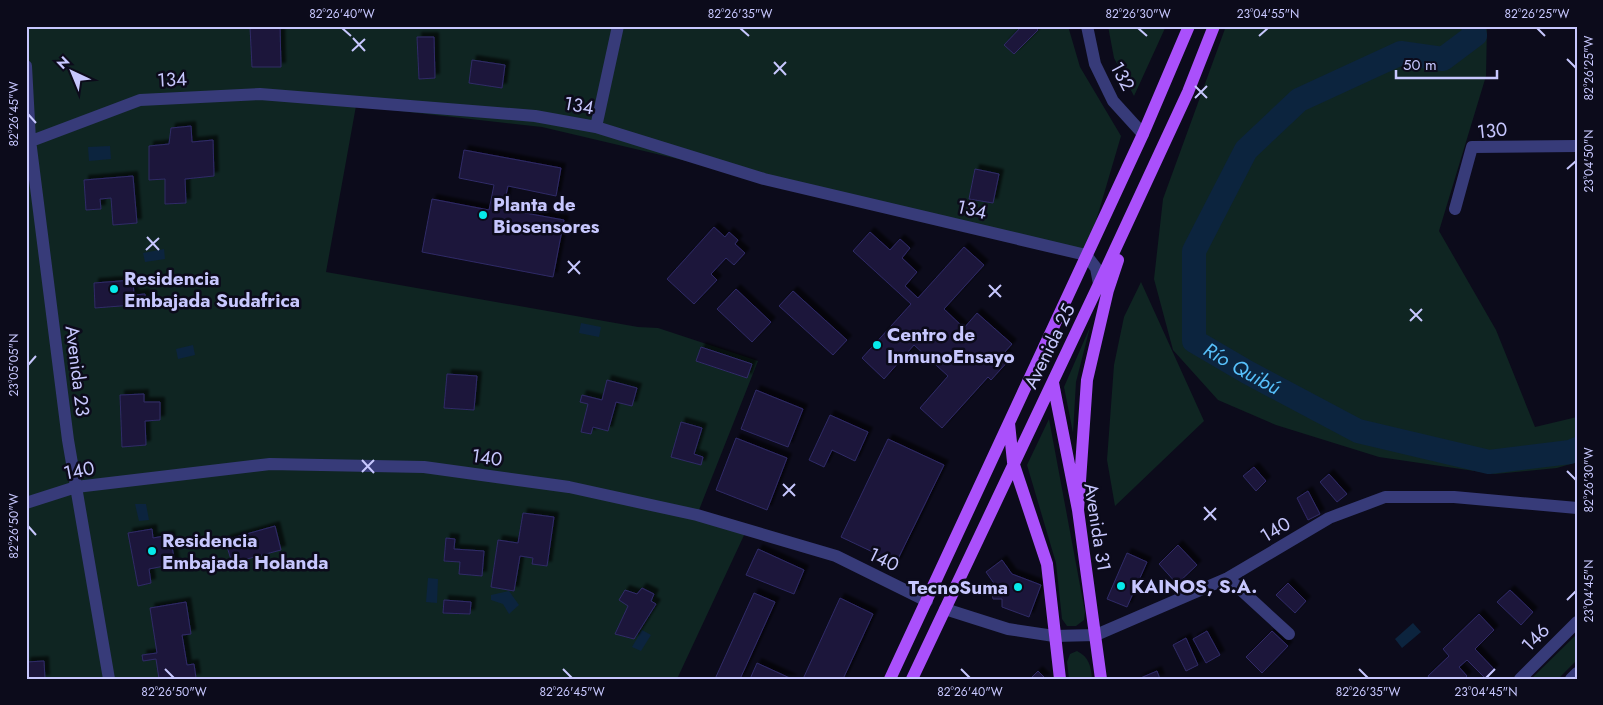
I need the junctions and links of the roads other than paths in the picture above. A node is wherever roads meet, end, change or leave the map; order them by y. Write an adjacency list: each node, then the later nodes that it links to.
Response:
1 (618, 26): 6 (street)
2 (1087, 26): 7 (street, 132)
3 (1189, 26): 7 (main road, Avenida 25)
4 (1214, 26): 10 (main road, Avenida 25)
5 (26, 66): 8 (street, Avenida 23)
6 (596, 127): 8 (street, 134); 12 (street, 134)
7 (1143, 134): 12 (main road, Avenida 25)
8 (28, 141): 17 (street, Avenida 23)
9 (1577, 146): 11 (street, 130)
10 (1143, 189): 13 (main road, Avenida 25); 20 (main road)
11 (1455, 209)
12 (1086, 255): 13 (street); 15 (main road, Avenida 25)
13 (1099, 284): 14 (main road, Avenida 25)
14 (1053, 383): 16 (main road, Avenida 25); 20 (main road, Avenida 31)
15 (1009, 423): 16 (main road); 22 (main road, Avenida 25)
16 (1013, 462): 23 (main road, Avenida 25); 27 (main road)
17 (76, 488): 18 (street, 140); 22 (street, 140); 29 (street, Avenida 23)
18 (26, 503)
19 (1577, 508): 21 (street, 140)
20 (1078, 510): 26 (main road, Avenida 31)
21 (1228, 578): 25 (street); 26 (street, 140)
22 (927, 601): 30 (main road, Avenida 25)
23 (945, 609): 27 (street, 140); 31 (main road, Avenida 25)
24 (1577, 622): 34 (street, 146)
25 (1288, 634)
26 (1096, 635): 27 (street, 140); 33 (main road, Avenida 31)
27 (1054, 636): 32 (main road)
28 (1577, 673): 35 (street)
29 (109, 679)
30 (890, 679)
31 (912, 679)
32 (1060, 679)
33 (1101, 679)
34 (1520, 679)
35 (1571, 679)

